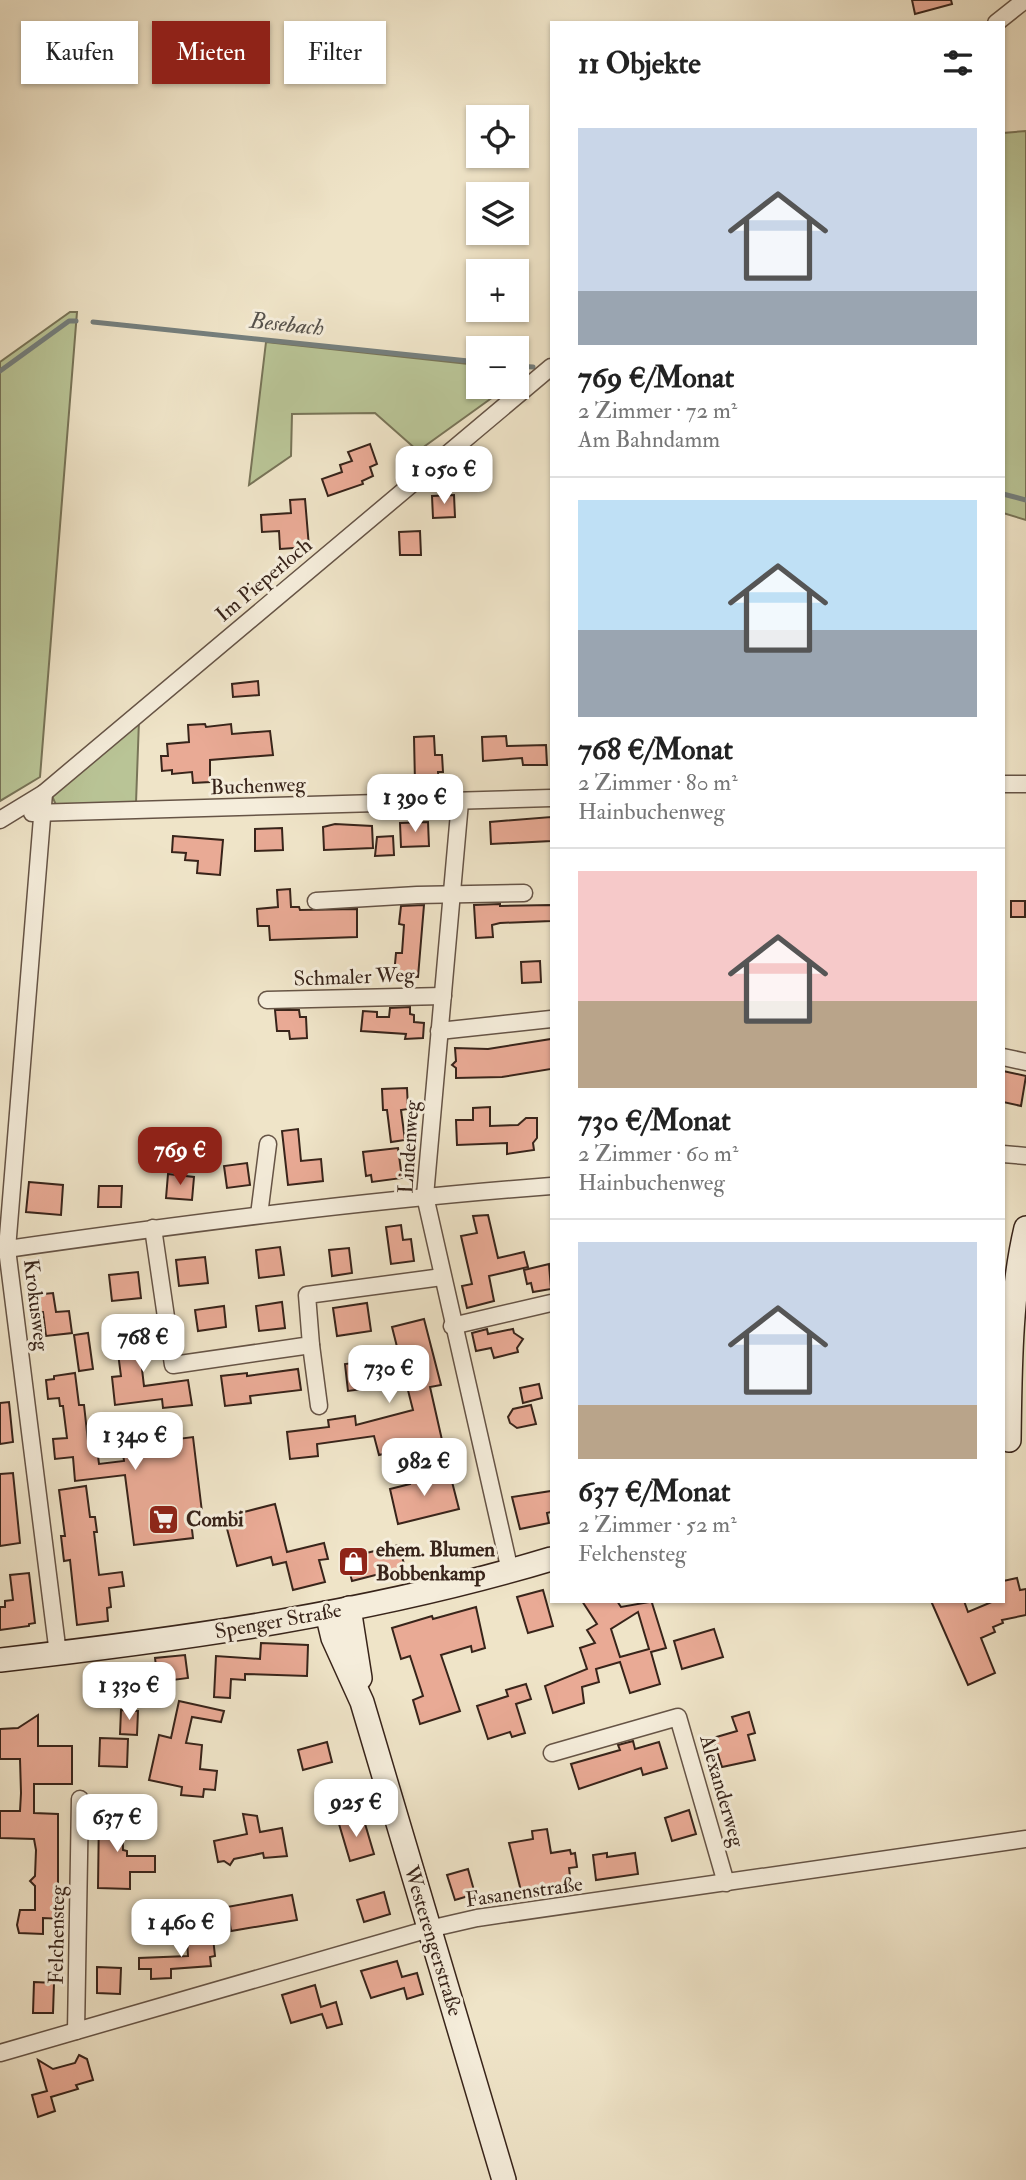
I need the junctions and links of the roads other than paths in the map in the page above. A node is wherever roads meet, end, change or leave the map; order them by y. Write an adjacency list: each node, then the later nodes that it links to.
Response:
1 (1025, 0): 2 (street)
2 (999, 21)
3 (550, 368): 6 (street, Im Pieperloch)
4 (1005, 784): 5 (street)
5 (1026, 784)
6 (44, 793): 9 (street, Krokusweg); 10 (street, Im Pieperloch)
7 (550, 798): 8 (street, Buchenweg)
8 (460, 802): 9 (street, Buchenweg); 12 (street, Lindenweg)
9 (42, 813): 10 (street, Buchenweg); 28 (street, Krokusweg)
10 (4, 818)
11 (524, 894): 12 (street)
12 (453, 897): 13 (street); 14 (street, Lindenweg)
13 (316, 901)
14 (443, 996): 15 (street, Schmaler Weg); 17 (street, Lindenweg)
15 (267, 1000)
16 (550, 1019): 17 (street)
17 (439, 1031): 24 (street, Lindenweg)
18 (1005, 1057): 19 (street)
19 (1026, 1062)
20 (268, 1144): 25 (street)
21 (1005, 1154): 22 (street)
22 (1026, 1156)
23 (550, 1186): 24 (street)
24 (425, 1196): 25 (street); 29 (street, Lindenweg)
25 (259, 1215): 26 (street)
26 (153, 1228): 28 (street); 32 (street)
27 (1025, 1235): 34 (street)
28 (4, 1249): 38 (street, Krokusweg)
29 (442, 1277): 31 (street, Lindenweg); 32 (street)
30 (550, 1303): 31 (street)
31 (452, 1326): 36 (street, Lindenweg)
32 (311, 1345): 33 (street)
33 (319, 1406)
34 (1012, 1441)
35 (550, 1559): 36 (street, Spenger Straße)
36 (510, 1572): 37 (street, Spenger Straße)
37 (338, 1611): 38 (street, Spenger Straße); 44 (street, Westerengerstraße)
38 (58, 1654): 39 (street, Spenger Straße)
39 (0, 1660)
40 (552, 1753): 43 (street, Alexanderweg)
41 (80, 1799): 45 (street, Felchensteg)
42 (1026, 1839): 43 (street, Fasanenstraße)
43 (726, 1883): 44 (street, Fasanenstraße)
44 (429, 1930): 45 (street, Fasanenstraße); 47 (street, Westerengerstraße)
45 (76, 2031): 46 (street, Fasanenstraße)
46 (0, 2053)
47 (504, 2180)

